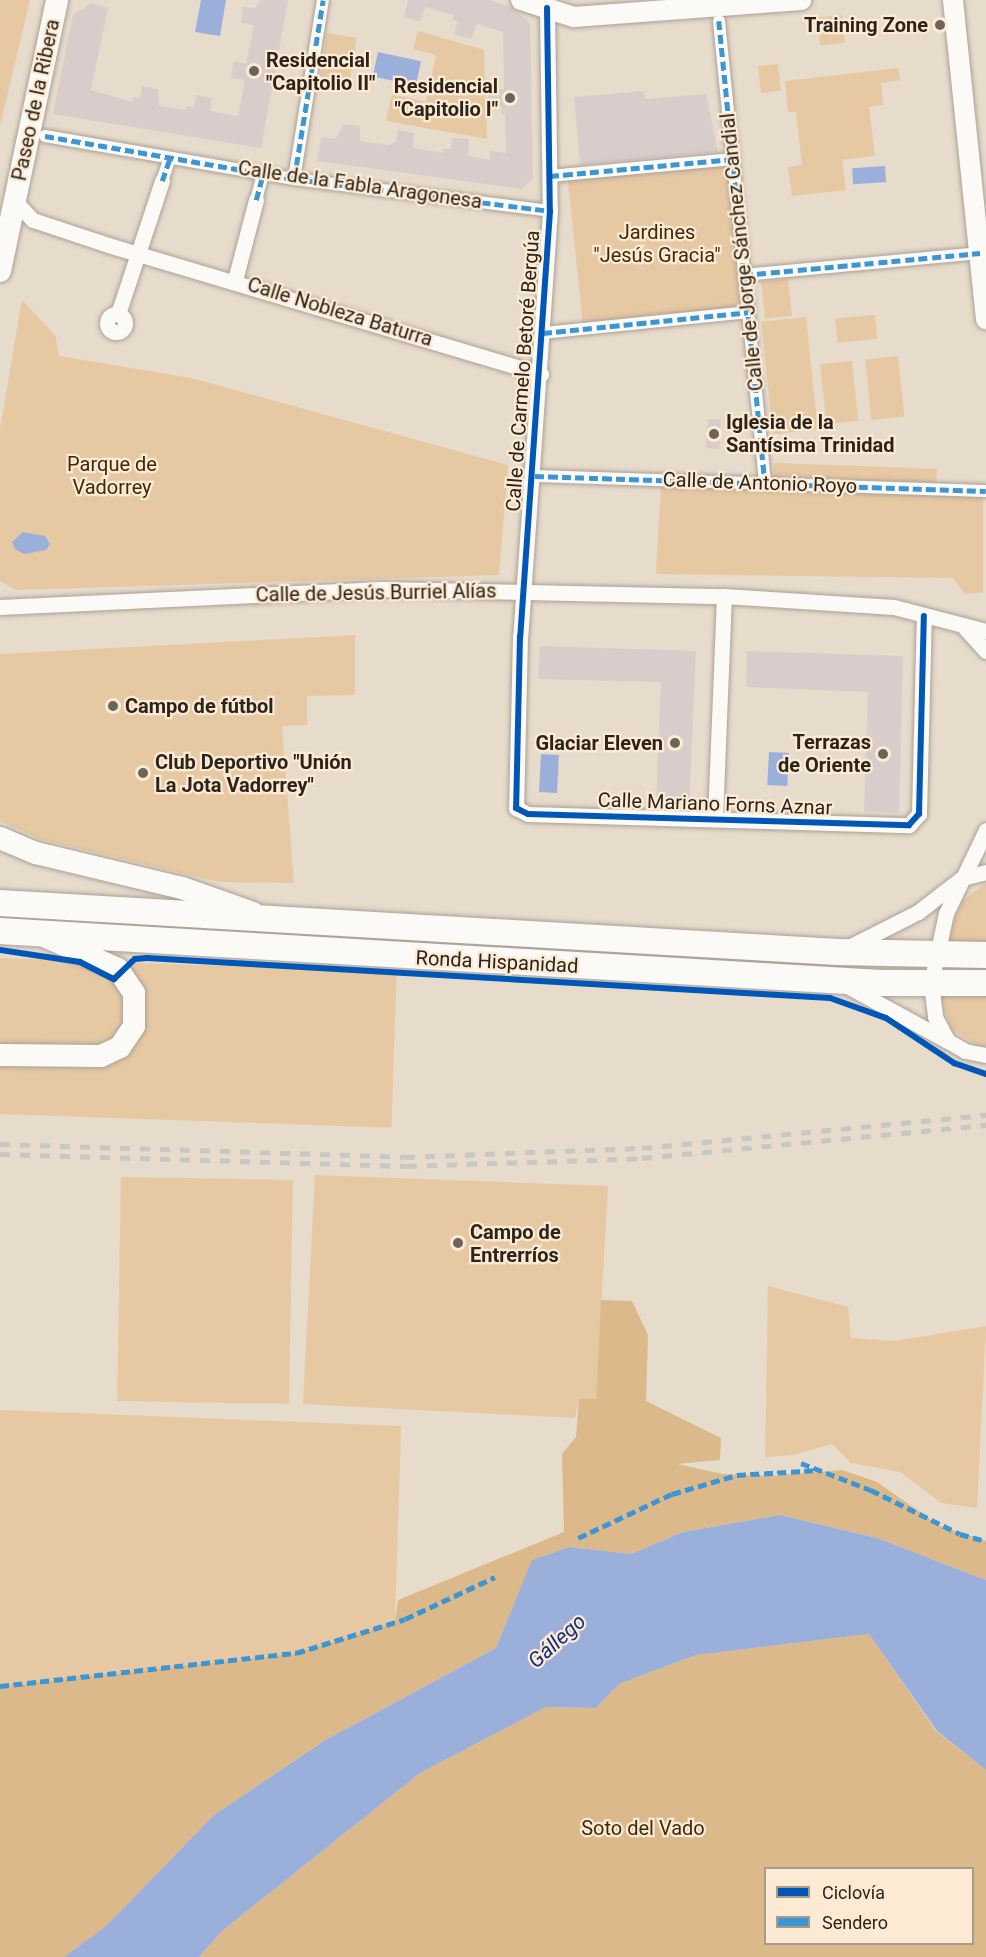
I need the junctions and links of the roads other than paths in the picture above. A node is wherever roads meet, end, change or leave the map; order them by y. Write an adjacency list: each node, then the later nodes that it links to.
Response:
1 (57, 0): 16 (main road, Paseo de la Ribera)
2 (323, 0): 13 (street)
3 (522, 0): 6 (street)
4 (801, 0): 6 (street)
5 (952, 0): 21 (street)
6 (548, 8): 12 (street, Calle de Carmelo Betoré Bergúa)
7 (719, 21): 10 (street, Calle de Jorge Sánchez Candial)
8 (45, 136): 9 (street, Calle de la Fabla Aragonesa)
9 (170, 158): 11 (street, Calle de la Fabla Aragonesa); 14 (street)
10 (733, 159): 12 (street); 23 (street, Calle de Jorge Sánchez Candial)
11 (263, 173): 13 (street, Calle de la Fabla Aragonesa); 15 (street)
12 (550, 176): 17 (street, Calle de Carmelo Betoré Bergúa)
13 (294, 179): 17 (street, Calle de la Fabla Aragonesa)
14 (162, 181): 20 (street)
15 (256, 200): 24 (street)
16 (15, 201): 18 (street, Calle Nobleza Baturra); 19 (main road, Paseo de la Ribera)
17 (550, 211): 28 (street, Calle de Carmelo Betoré Bergúa)
18 (33, 220): 19 (street); 20 (street, Calle Nobleza Baturra)
19 (9, 228): 22 (main road, Paseo de la Ribera)
20 (138, 252): 24 (street, Calle Nobleza Baturra); 26 (street)
21 (980, 253): 23 (street); 27 (street)
22 (0, 271)
23 (744, 276): 25 (street, Calle de Jorge Sánchez Candial)
24 (235, 280): 29 (street, Calle Nobleza Baturra)
25 (748, 312): 28 (street); 31 (street, Calle de Jorge Sánchez Candial)
26 (118, 314)
27 (986, 319)
28 (543, 333): 29 (street, Calle de Carmelo Betoré Bergúa)
29 (541, 374): 30 (street, Calle de Carmelo Betoré Bergúa)
30 (535, 476): 31 (street, Calle de Antonio Royo); 33 (street, Calle de Carmelo Betoré Bergúa)
31 (765, 483): 32 (street, Calle de Antonio Royo)
32 (986, 491)
33 (524, 591): 34 (street, Calle de Jesús Burriel Alías); 35 (street, Calle de Jesús Burriel Alías); 41 (street, Calle de Carmelo Betoré Bergúa)
34 (724, 596): 36 (street, Calle de Jesús Burriel Alías); 42 (street)
35 (0, 607)
36 (924, 616): 38 (street, Calle de Jesús Burriel Alías); 42 (street, Calle Mariano Forns Aznar)
37 (986, 617): 38 (street)
38 (965, 627): 39 (street, Calle de Jesús Burriel Alías); 40 (street)
39 (986, 631)
40 (986, 651)
41 (520, 812): 42 (street, Calle Mariano Forns Aznar)
42 (715, 819)
43 (986, 830): 46 (street)
44 (0, 838): 48 (main road)
45 (986, 872): 46 (street)
46 (962, 878): 51 (street); 52 (street)
47 (6, 903): 48 (highway, Ronda Hispanidad)
48 (271, 920): 51 (highway, Ronda Hispanidad)
49 (5, 931): 50 (highway, Ronda Hispanidad)
50 (40, 934): 54 (highway, Ronda Hispanidad); 58 (main road)
51 (838, 952): 52 (highway, Ronda Hispanidad)
52 (934, 954): 53 (highway, Ronda Hispanidad); 56 (street)
53 (986, 955)
54 (835, 980): 56 (highway, Ronda Hispanidad); 57 (street)
55 (986, 982): 56 (highway, Ronda Hispanidad)
56 (932, 983): 57 (street)
57 (948, 1041): 59 (street)
58 (0, 1055)
59 (986, 1055)

